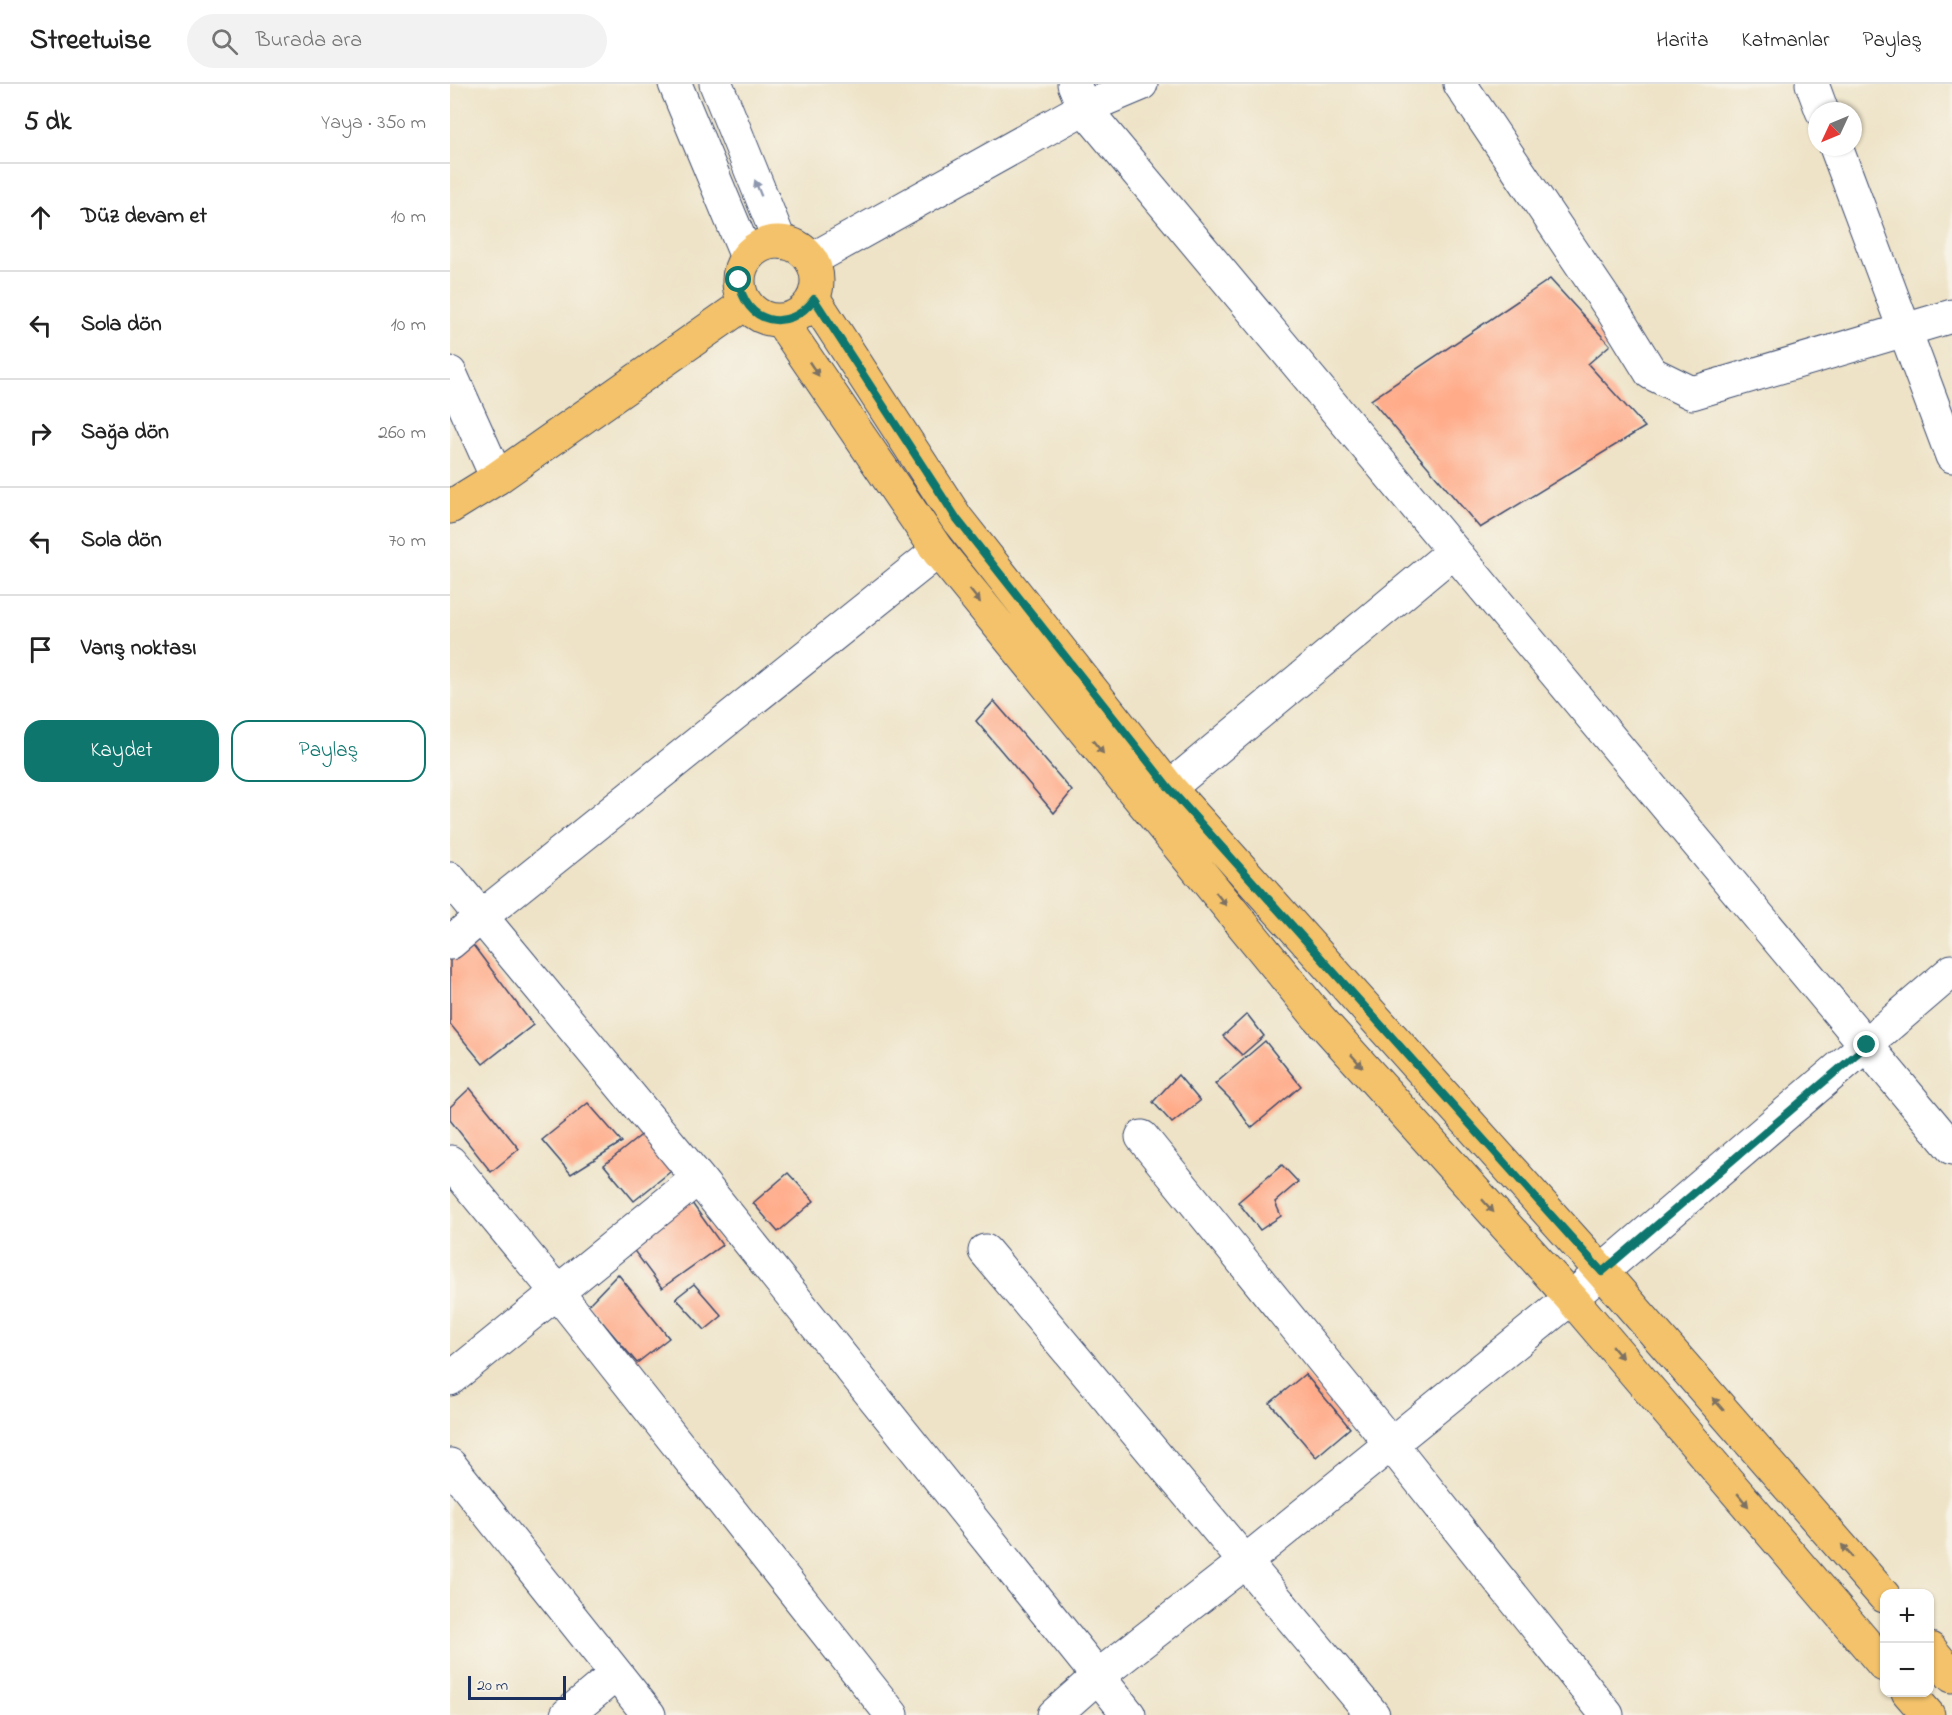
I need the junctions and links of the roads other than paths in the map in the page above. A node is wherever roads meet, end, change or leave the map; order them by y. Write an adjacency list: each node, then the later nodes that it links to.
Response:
1 (675, 84): 10 (street)
2 (716, 84): 9 (street, one-way to 2)
3 (1141, 84): 6 (street)
4 (1460, 84): 16 (street)
5 (1812, 84): 7 (street)
6 (1079, 96): 11 (street); 22 (street)
7 (1819, 102)
8 (1839, 156): 16 (street)
9 (780, 242): 10 (main road); 11 (main road)
10 (747, 257): 13 (main road)
11 (811, 260): 12 (main road)
12 (814, 299): 15 (main road); 23 (main road)
13 (746, 303): 15 (main road); 19 (main road)
14 (1952, 316): 16 (street)
15 (781, 321): 21 (main road, one-way to 21)
16 (1905, 331): 18 (street)
17 (450, 373): 19 (street)
18 (1952, 456)
19 (497, 478): 20 (main road)
20 (450, 507)
21 (938, 551): 25 (street); 36 (main road, one-way to 36)
22 (1454, 551): 23 (street); 28 (street)
23 (1169, 788): 34 (main road)
24 (450, 879): 25 (street)
25 (482, 916): 26 (street); 32 (street)
26 (450, 944)
27 (1952, 971): 28 (street)
28 (1867, 1045): 30 (street); 34 (street)
29 (1142, 1137): 38 (street)
30 (1952, 1148)
31 (450, 1162): 35 (street)
32 (698, 1178): 35 (street); 46 (street)
33 (985, 1251): 40 (street)
34 (1602, 1272): 36 (street); 41 (main road, one-way to 34)
35 (557, 1292): 37 (street); 50 (street)
36 (1571, 1298): 38 (street); 43 (main road, one-way to 43)
37 (450, 1379)
38 (1391, 1444): 40 (street); 54 (street)
39 (450, 1465): 44 (street)
40 (1246, 1562): 46 (street); 53 (street)
41 (1880, 1591)
42 (1934, 1655): 45 (main road)
43 (1880, 1660)
44 (616, 1674): 48 (street); 49 (street)
45 (1952, 1676)
46 (1098, 1677): 51 (street); 52 (street)
47 (1912, 1697): 55 (main road)
48 (567, 1715)
49 (649, 1715)
50 (892, 1715)
51 (1054, 1715)
52 (1129, 1715)
53 (1373, 1715)
54 (1607, 1715)
55 (1928, 1715)

